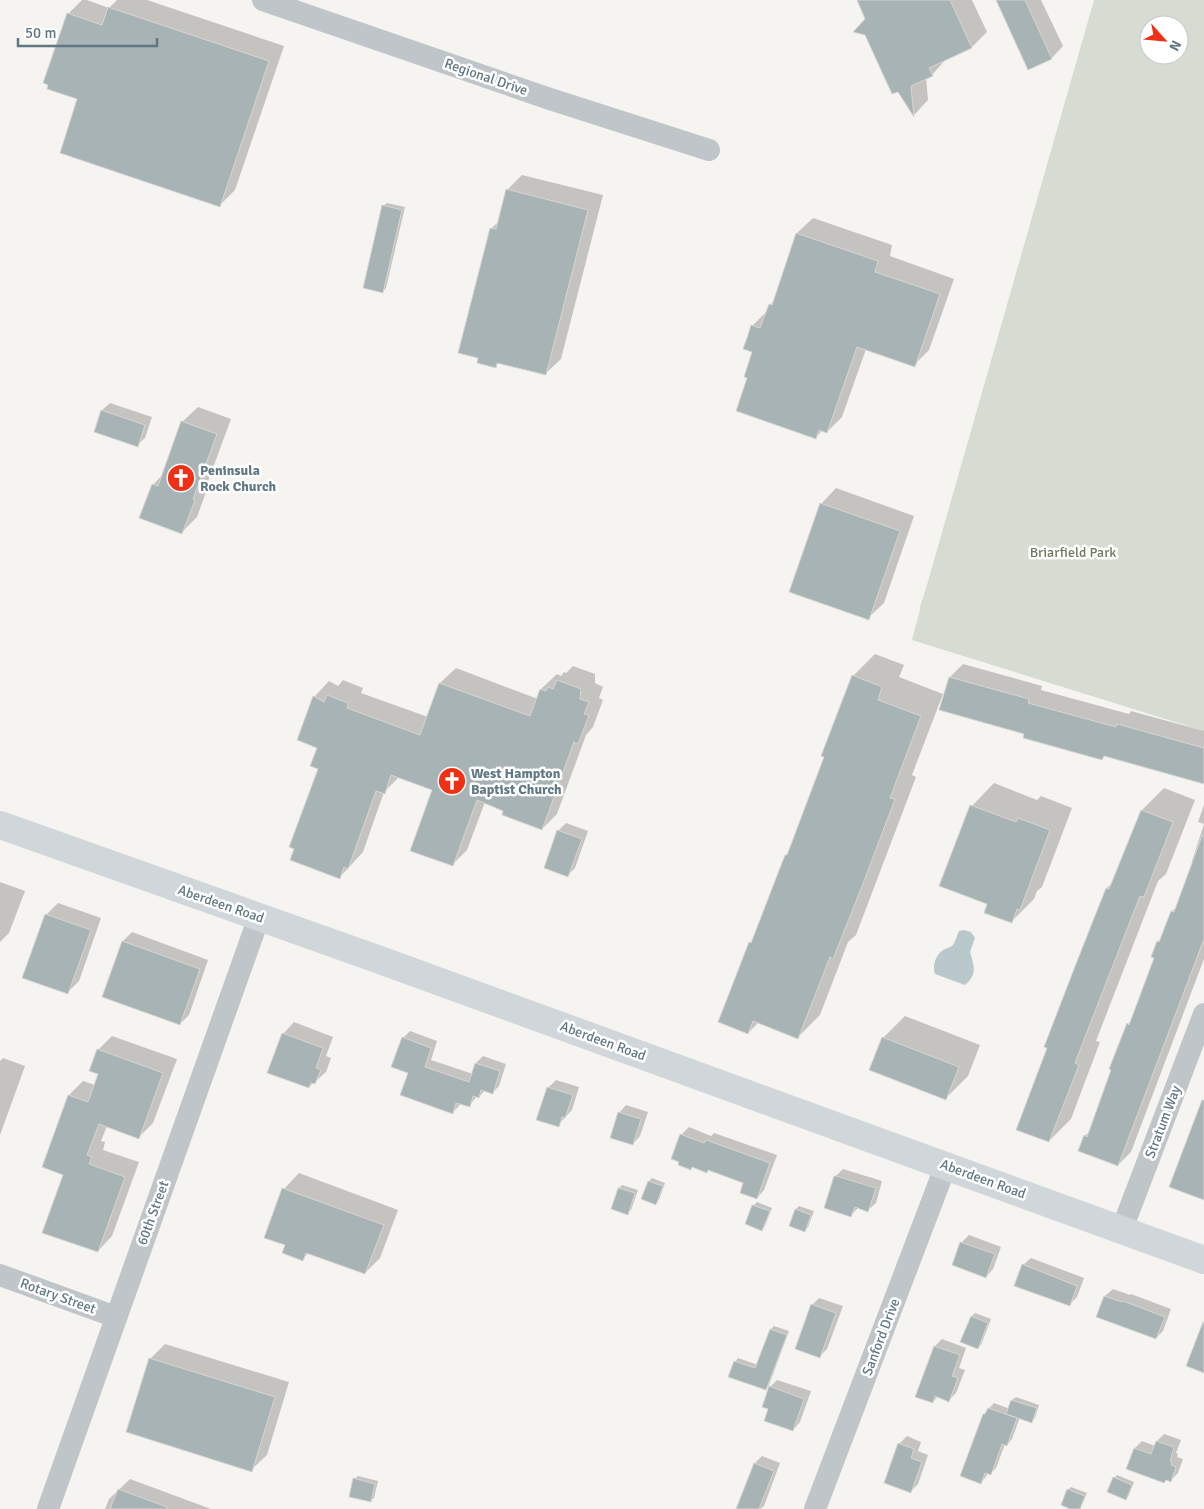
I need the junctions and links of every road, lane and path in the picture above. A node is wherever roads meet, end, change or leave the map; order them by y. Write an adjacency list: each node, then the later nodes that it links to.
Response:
1 (263, 0): 2 (street, Regional Drive)
2 (709, 150)
3 (0, 825): 4 (main road, Aberdeen Road)
4 (259, 917): 6 (main road, Aberdeen Road); 10 (street, 60th Street)
5 (1204, 1014): 7 (street, Stratum Way)
6 (946, 1165): 7 (main road, Aberdeen Road); 12 (street, Sanford Drive)
7 (1122, 1229): 8 (main road, Aberdeen Road)
8 (1204, 1260)
9 (0, 1275): 10 (street, Rotary Street)
10 (116, 1317): 11 (street, 60th Street)
11 (48, 1509)
12 (816, 1509)

